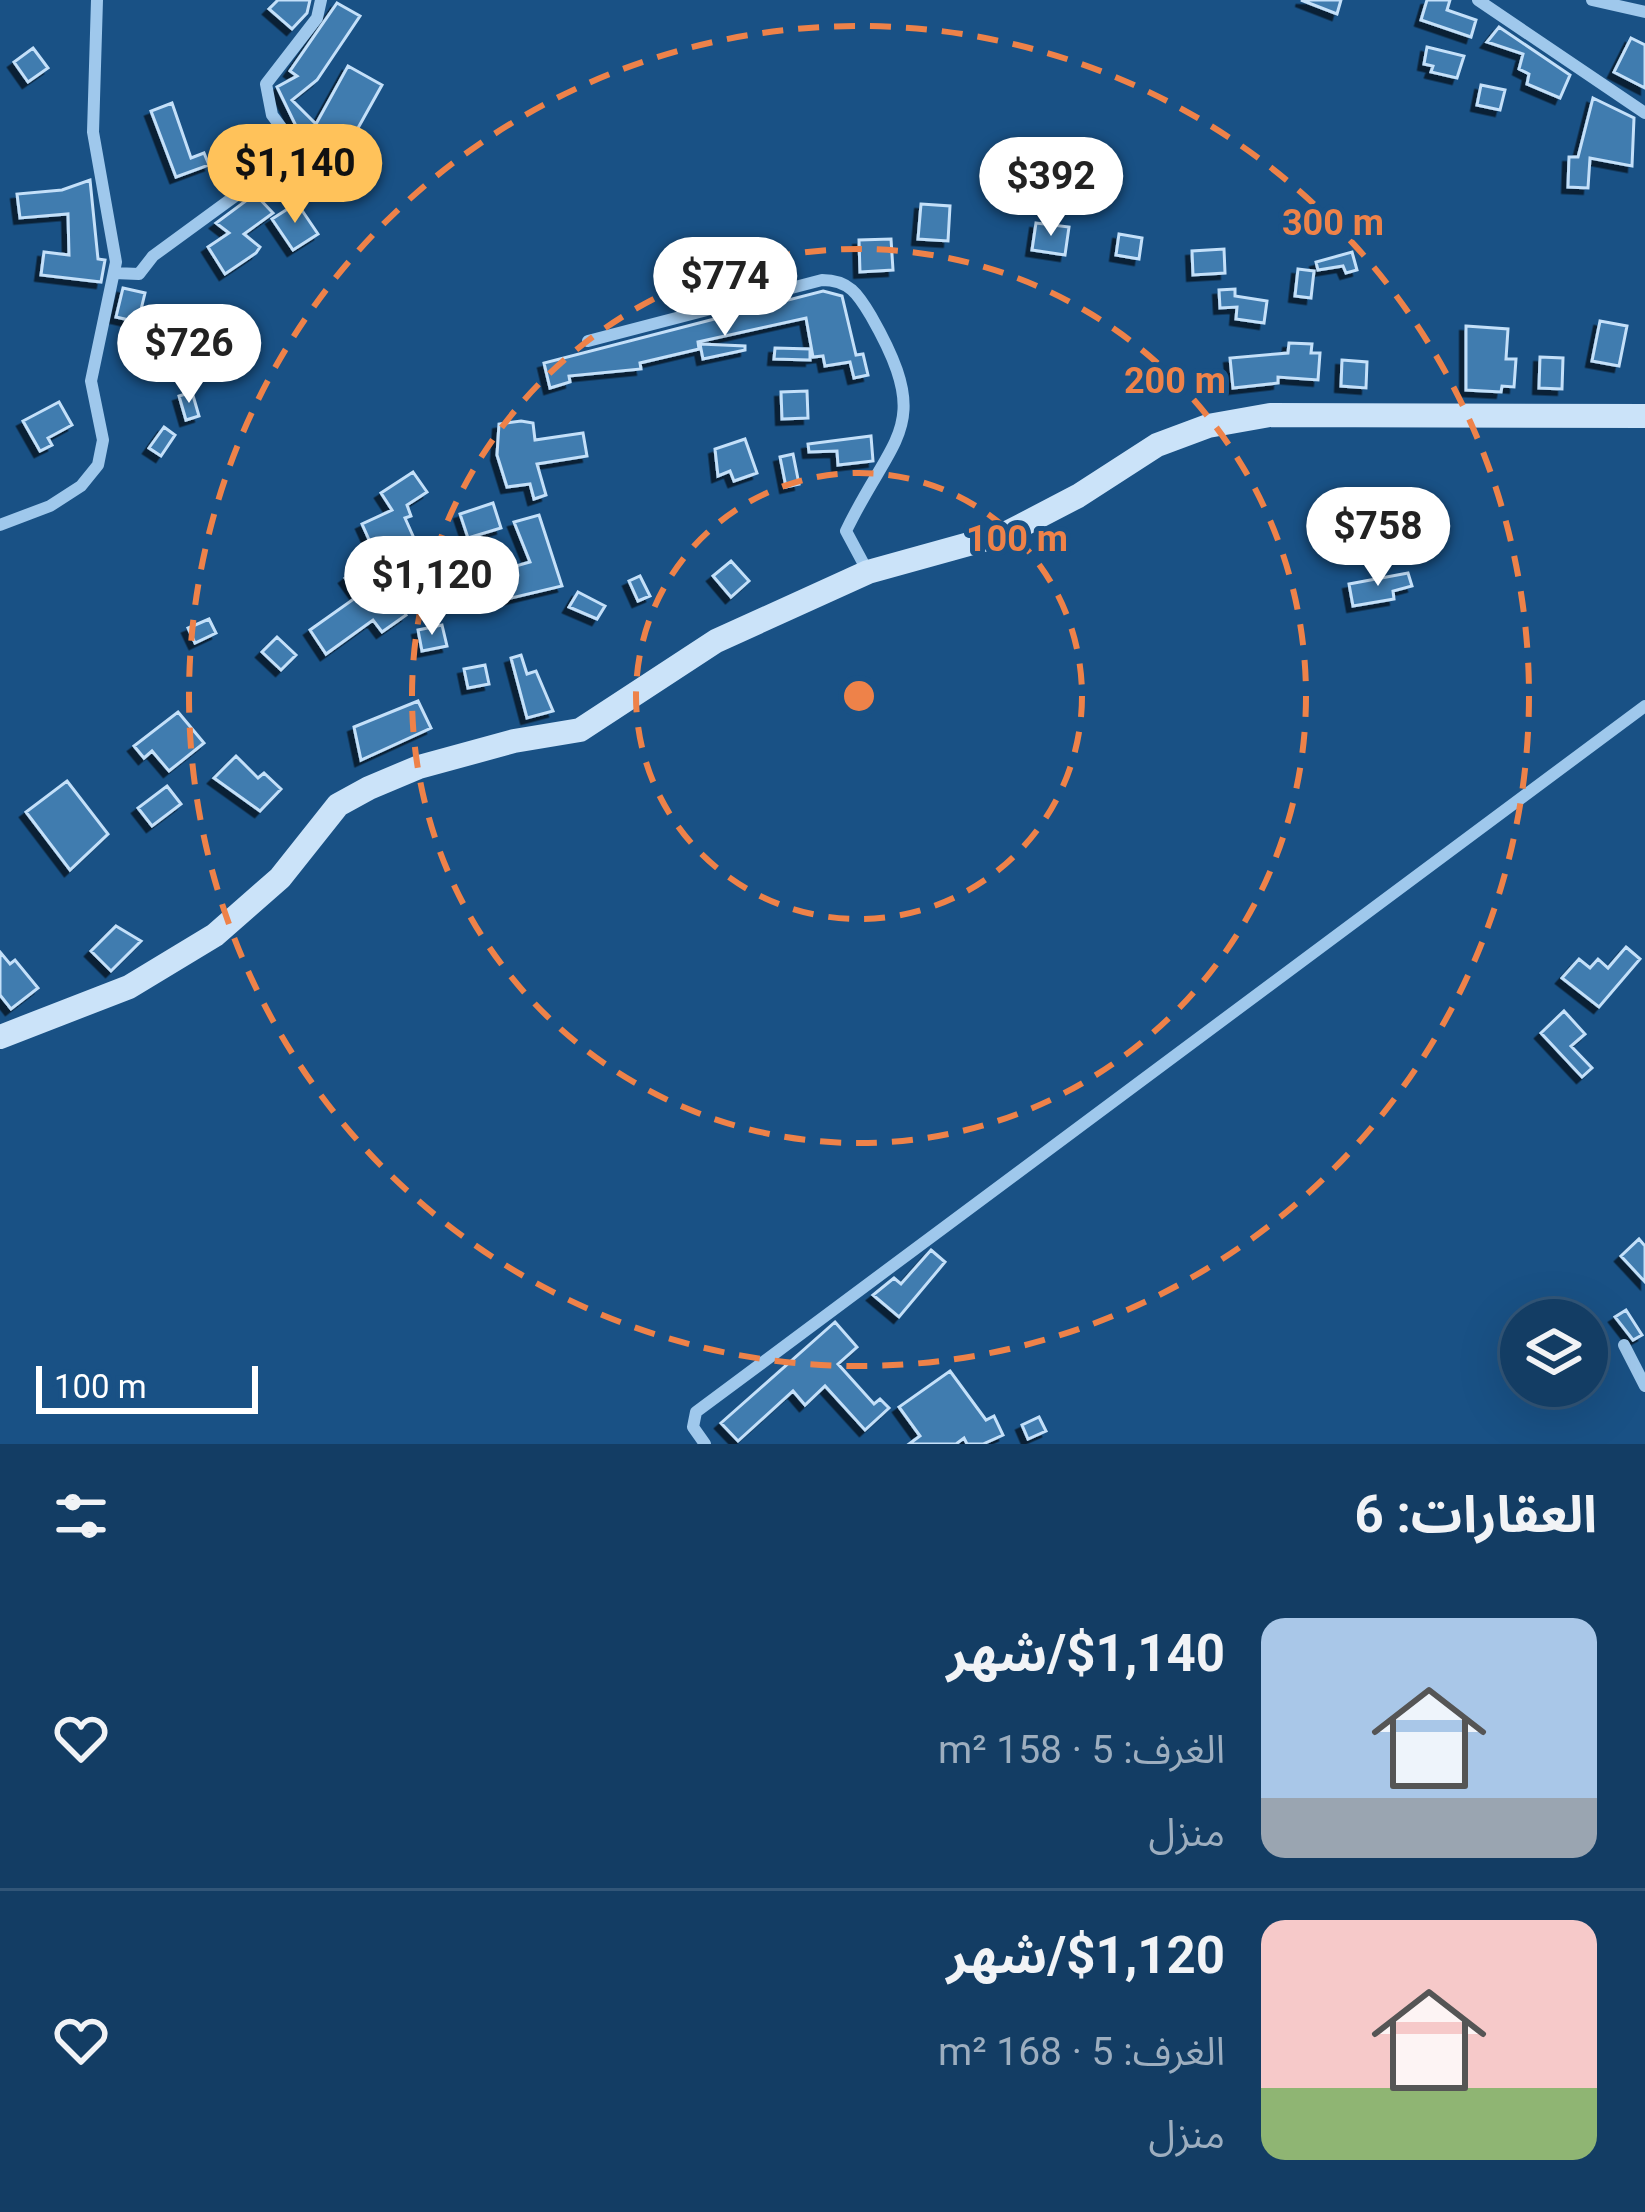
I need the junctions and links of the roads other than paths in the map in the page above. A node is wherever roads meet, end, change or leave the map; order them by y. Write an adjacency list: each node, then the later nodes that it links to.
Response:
1 (97, 0): 7 (street)
2 (321, 0): 7 (street)
3 (1478, 0): 6 (street)
4 (1592, 0): 5 (street)
5 (1645, 12)
6 (1645, 112)
7 (114, 274): 10 (street)
8 (588, 340): 11 (street)
9 (1645, 416): 11 (street)
10 (0, 525)
11 (868, 572): 13 (street)
12 (1645, 706): 16 (street)
13 (0, 1036)
14 (1624, 1345): 15 (street)
15 (1645, 1386)
16 (705, 1444)

